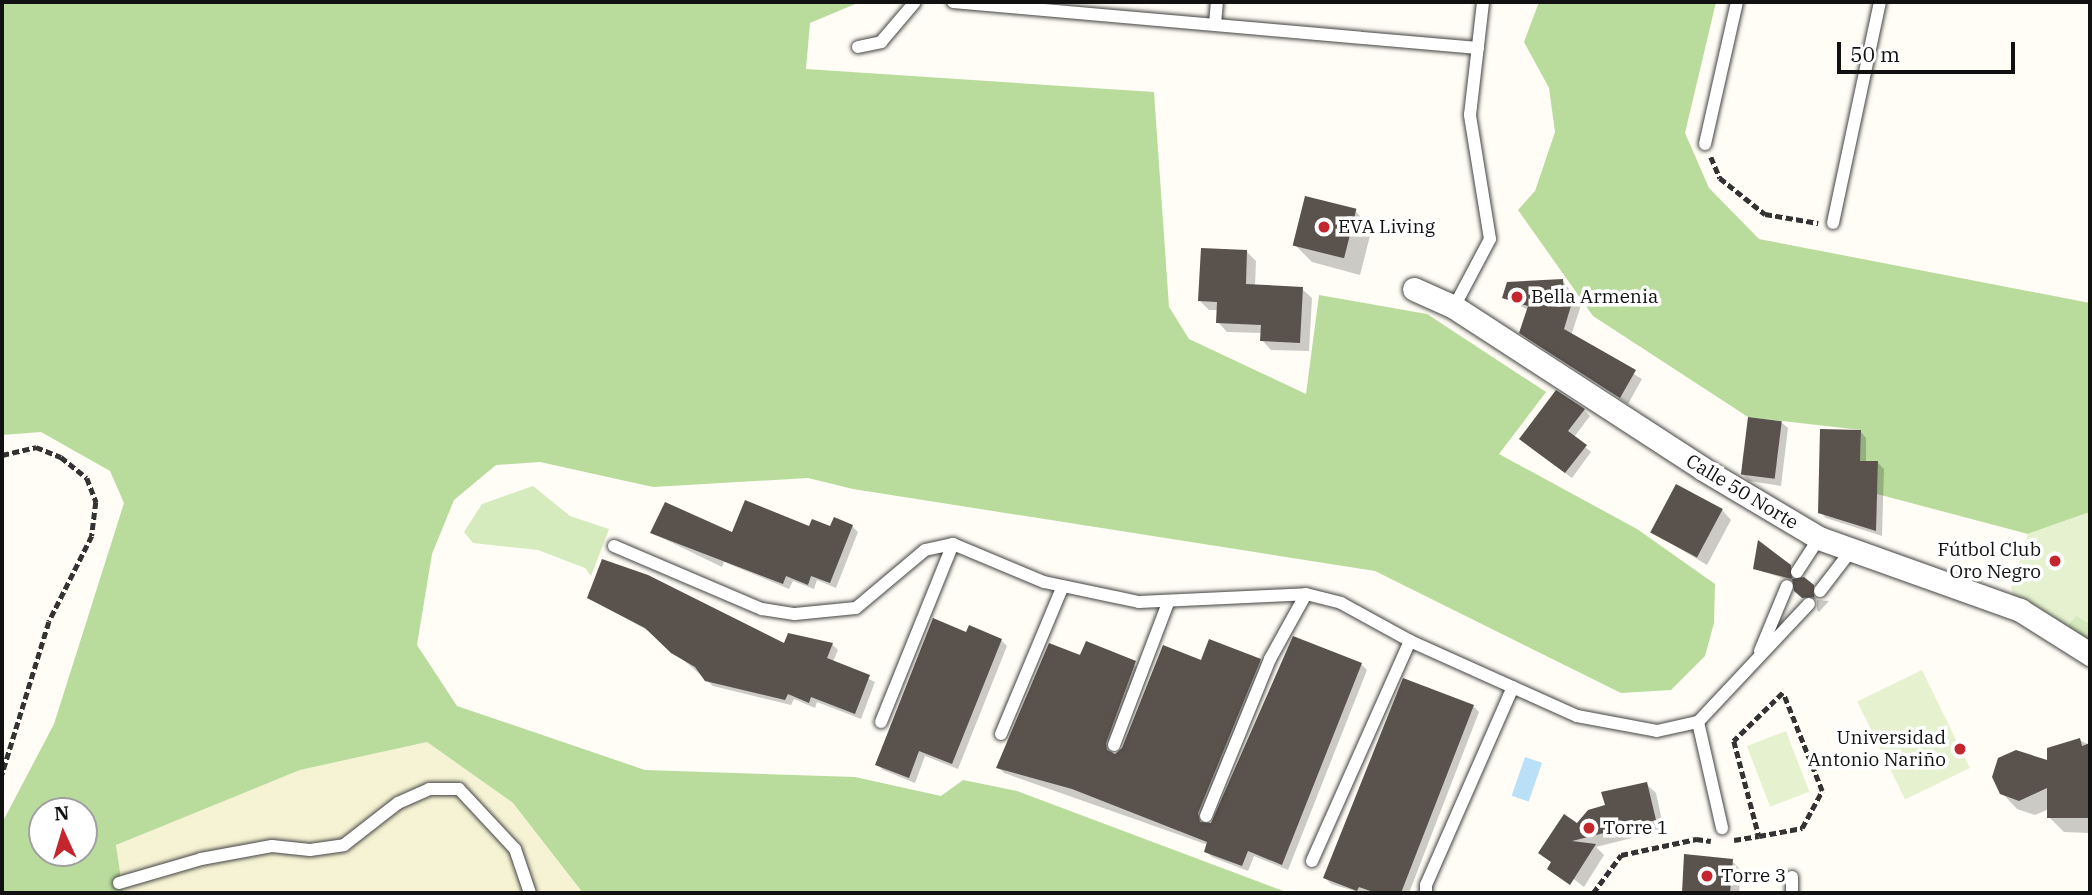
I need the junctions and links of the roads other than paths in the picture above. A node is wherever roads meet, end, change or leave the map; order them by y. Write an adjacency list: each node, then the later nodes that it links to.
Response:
1 (915, 2): 8 (lane)
2 (953, 2): 7 (lane)
3 (1217, 2): 7 (lane)
4 (1483, 2): 9 (lane)
5 (1737, 2): 10 (lane)
6 (1880, 2): 11 (lane)
7 (1214, 24): 9 (lane)
8 (858, 47)
9 (1478, 48): 13 (lane)
10 (1705, 144)
11 (1833, 223)
12 (1414, 289): 13 (street, Calle 50 Norte)
13 (1454, 307): 14 (street, Calle 50 Norte)
14 (1819, 538): 17 (street, Calle 50 Norte); 18 (lane)
15 (953, 544): 16 (lane); 19 (lane); 29 (lane)
16 (614, 546)
17 (1850, 552): 21 (lane); 27 (street, Calle 50 Norte)
18 (1797, 572)
19 (1063, 586): 23 (lane); 31 (lane)
20 (1787, 586): 26 (lane)
21 (1820, 591)
22 (1306, 594): 23 (lane); 25 (lane); 33 (lane)
23 (1168, 603): 32 (lane)
24 (1809, 604): 26 (lane)
25 (1410, 641): 28 (lane); 35 (lane)
26 (1759, 653): 30 (lane)
27 (2090, 654)
28 (1513, 687): 30 (lane); 39 (lane)
29 (881, 722)
30 (1698, 722): 34 (lane)
31 (1001, 734)
32 (1114, 745)
33 (1206, 816)
34 (1722, 828)
35 (1312, 861)
36 (1792, 877): 40 (lane)
37 (119, 883): 38 (lane)
38 (530, 893)
39 (1426, 893)
40 (1792, 893)

